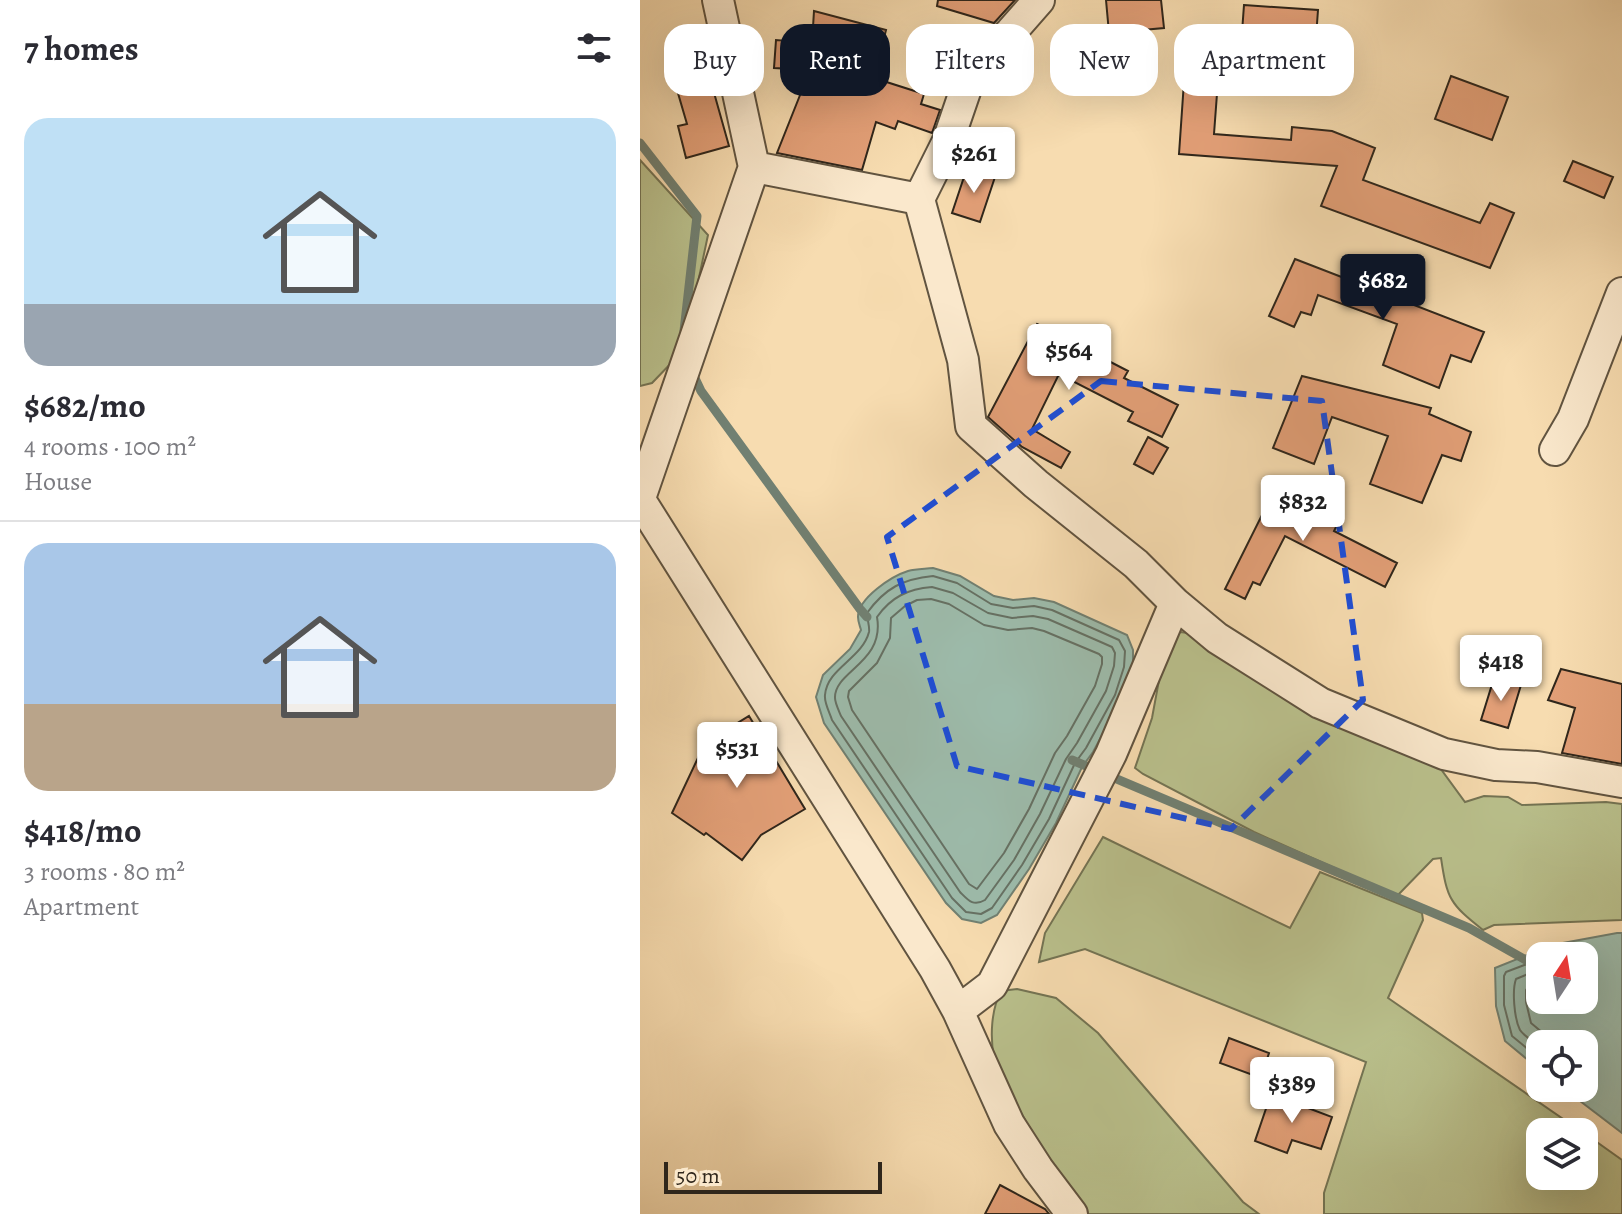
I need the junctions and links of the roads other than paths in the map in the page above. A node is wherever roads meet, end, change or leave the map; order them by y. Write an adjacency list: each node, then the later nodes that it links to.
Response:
1 (718, 0): 3 (street)
2 (1039, 0): 4 (street)
3 (754, 167): 4 (street); 7 (street)
4 (919, 199): 8 (street)
5 (1622, 293): 6 (street)
6 (1555, 450)
7 (640, 499): 10 (street)
8 (1175, 603): 9 (street); 10 (street)
9 (1622, 782)
10 (958, 1011): 11 (street)
11 (1072, 1214)

